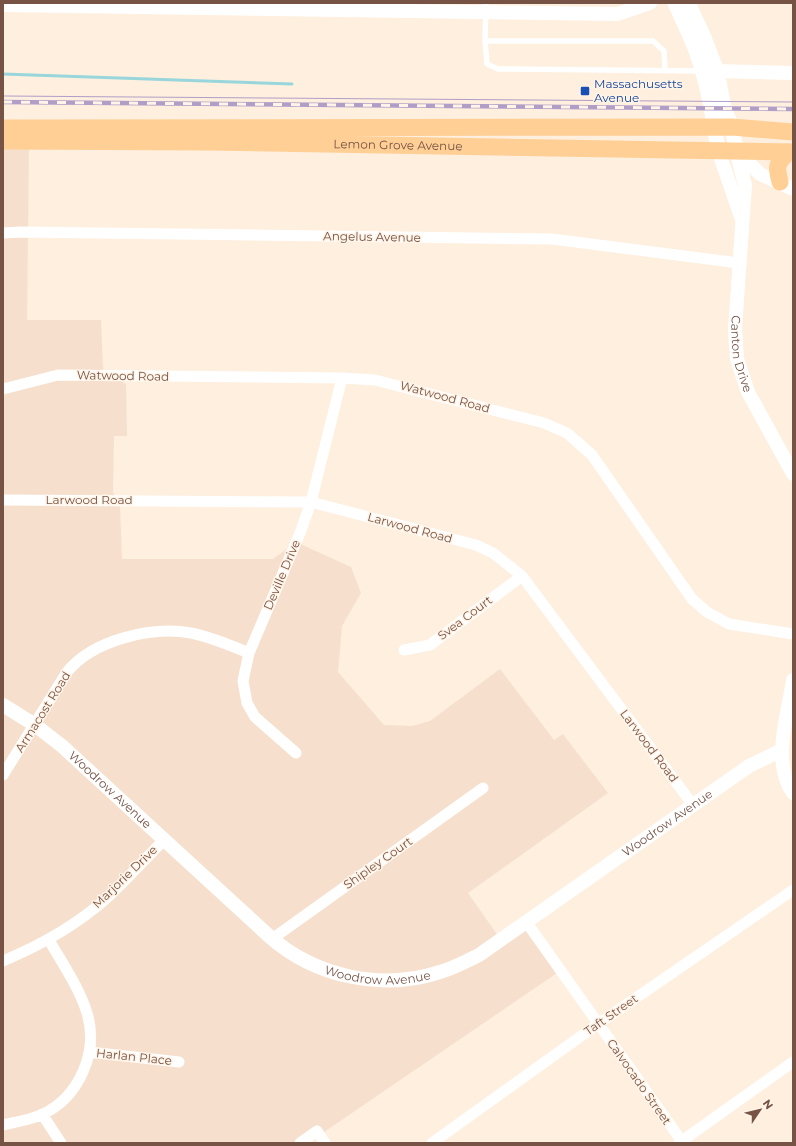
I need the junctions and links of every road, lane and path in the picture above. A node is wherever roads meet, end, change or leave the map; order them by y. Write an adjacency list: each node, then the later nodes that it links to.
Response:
1 (650, 3): 6 (street)
2 (675, 3): 9 (main road)
3 (688, 3): 9 (main road)
4 (3, 5): 5 (street)
5 (58, 5): 6 (street)
6 (486, 7): 7 (lane)
7 (485, 41): 8 (lane); 8 (lane)
8 (665, 70): 9 (lane)
9 (710, 71): 10 (street); 11 (main road); 12 (main road)
10 (793, 72)
11 (714, 127): 12 (main road, Lemon Grove Avenue); 13 (main road, Lemon Grove Avenue); 16 (main road)
12 (732, 127): 14 (main road, Lemon Grove Avenue); 17 (main road)
13 (3, 128)
14 (793, 132)
15 (3, 141): 16 (main road, Lemon Grove Avenue)
16 (718, 150): 17 (main road, Lemon Grove Avenue); 20 (street, Canton Drive)
17 (736, 150): 18 (main road, Lemon Grove Avenue); 19 (street); 20 (street, Canton Drive)
18 (790, 152): 19 (main road)
19 (787, 185)
20 (743, 223): 22 (street, Canton Drive)
21 (3, 233): 22 (street, Angelus Avenue)
22 (739, 264): 25 (street, Canton Drive)
23 (342, 378): 24 (street, Watwood Road); 27 (street, Deville Drive); 29 (street, Watwood Road)
24 (3, 389)
25 (793, 474)
26 (3, 500): 27 (street, Larwood Road)
27 (311, 502): 28 (street, Larwood Road); 31 (street, Deville Drive)
28 (522, 576): 30 (street, Svea Court); 40 (street, Larwood Road)
29 (793, 634)
30 (404, 650)
31 (248, 653): 34 (street, Armacost Road); 36 (street, Deville Drive)
32 (793, 680): 35 (street)
33 (3, 705): 34 (street, Woodrow Avenue)
34 (35, 725): 37 (street, Armacost Road); 41 (street, Woodrow Avenue)
35 (782, 750): 39 (street); 40 (street, Woodrow Avenue)
36 (296, 753)
37 (3, 775)
38 (483, 788): 44 (street, Shipley Court)
39 (793, 793)
40 (693, 805): 43 (street, Woodrow Avenue)
41 (164, 840): 44 (street, Woodrow Avenue); 45 (street, Marjorie Drive)
42 (793, 890): 47 (street, Taft Street)
43 (527, 923): 44 (street, Woodrow Avenue); 47 (street, Calvocado Street)
44 (272, 939)
45 (49, 940): 46 (street, Marjorie Drive); 48 (street)
46 (3, 961)
47 (598, 1024): 53 (street, Calvocado Street); 57 (street, Taft Street)
48 (89, 1052): 49 (street, Harlan Place); 51 (street)
49 (179, 1062)
50 (793, 1062): 53 (street)
51 (42, 1114): 52 (street); 54 (street)
52 (3, 1125)
53 (681, 1142)
54 (62, 1143)
55 (300, 1143): 56 (street)
56 (325, 1143)
57 (432, 1143)

